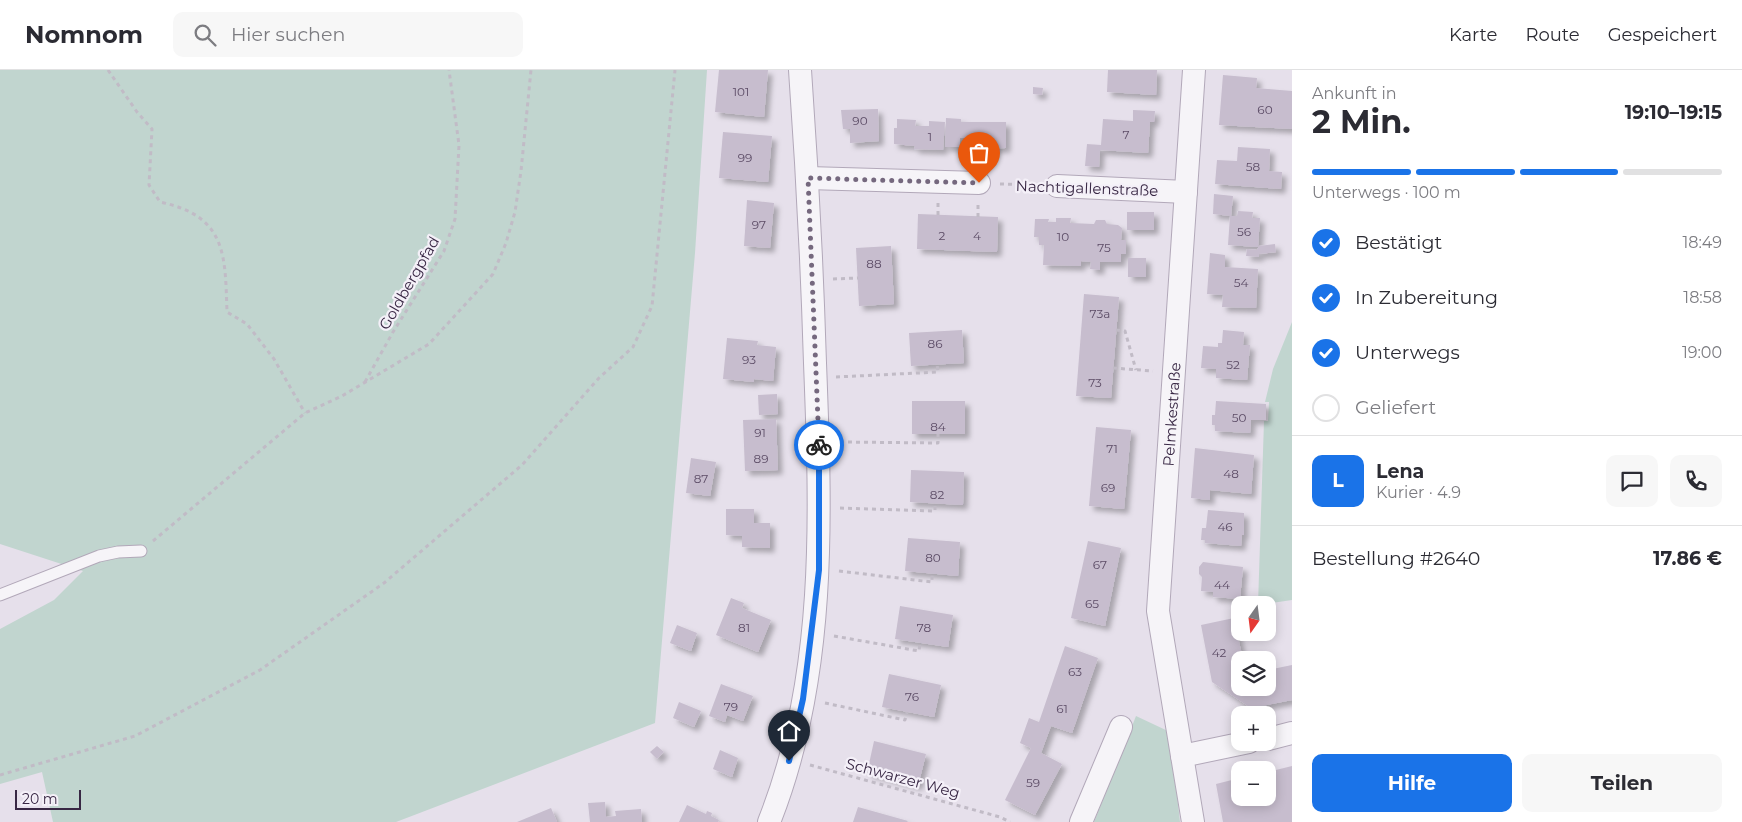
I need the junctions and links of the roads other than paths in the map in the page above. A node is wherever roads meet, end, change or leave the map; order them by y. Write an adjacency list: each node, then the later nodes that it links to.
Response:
1 (800, 70): 3 (street)
2 (1194, 70): 6 (street, Pelmkestraße)
3 (808, 178): 4 (street); 14 (street)
4 (979, 183)
5 (1057, 186): 6 (street, Nachtigallenstraße)
6 (1186, 192): 13 (street, Pelmkestraße)
7 (141, 551): 8 (lane)
8 (0, 594)
9 (1122, 726): 15 (street)
10 (1292, 733): 11 (street)
11 (1276, 737)
12 (1231, 746): 13 (street)
13 (1182, 756): 16 (street, Pelmkestraße)
14 (769, 822)
15 (1081, 822)
16 (1192, 822)

